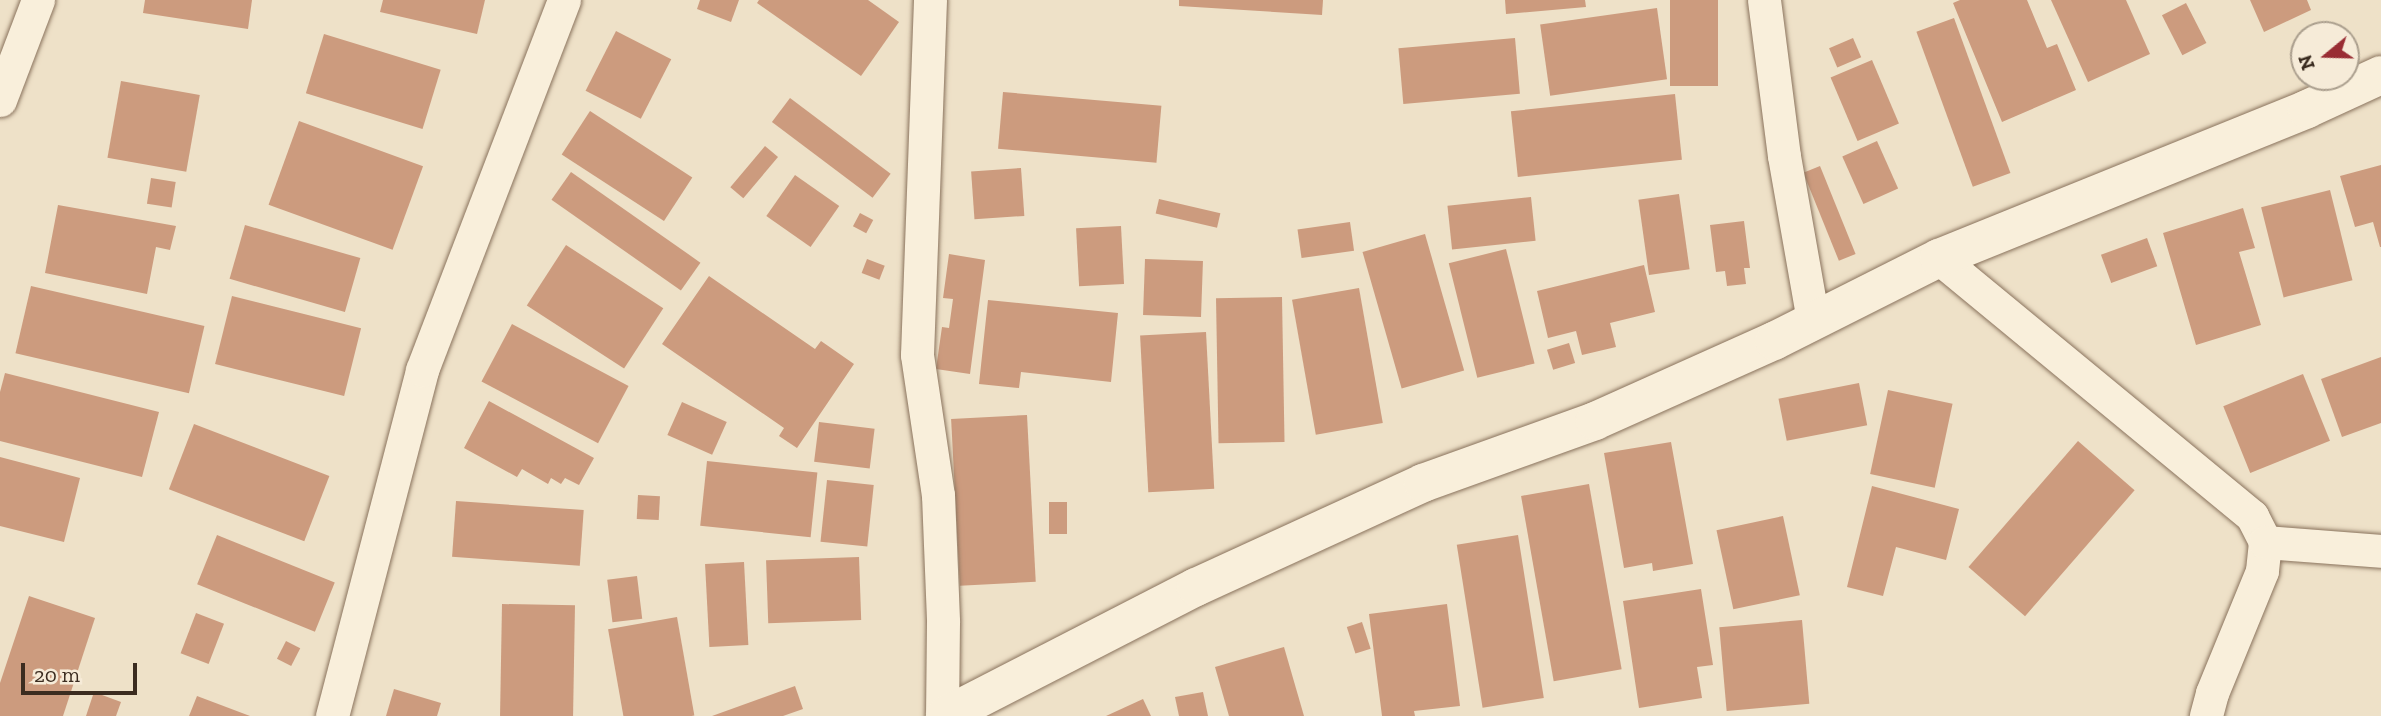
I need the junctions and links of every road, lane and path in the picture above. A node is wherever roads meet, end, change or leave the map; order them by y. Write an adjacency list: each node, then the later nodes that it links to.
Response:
1 (38, 0): 6 (street)
2 (564, 0): 11 (street)
3 (930, 0): 12 (street)
4 (1765, 0): 8 (street)
5 (2381, 75): 7 (street)
6 (0, 100)
7 (1939, 258): 8 (street); 9 (street)
8 (1814, 320): 12 (street)
9 (2265, 542): 10 (street); 13 (street)
10 (2381, 551)
11 (332, 716)
12 (943, 716)
13 (2206, 716)

